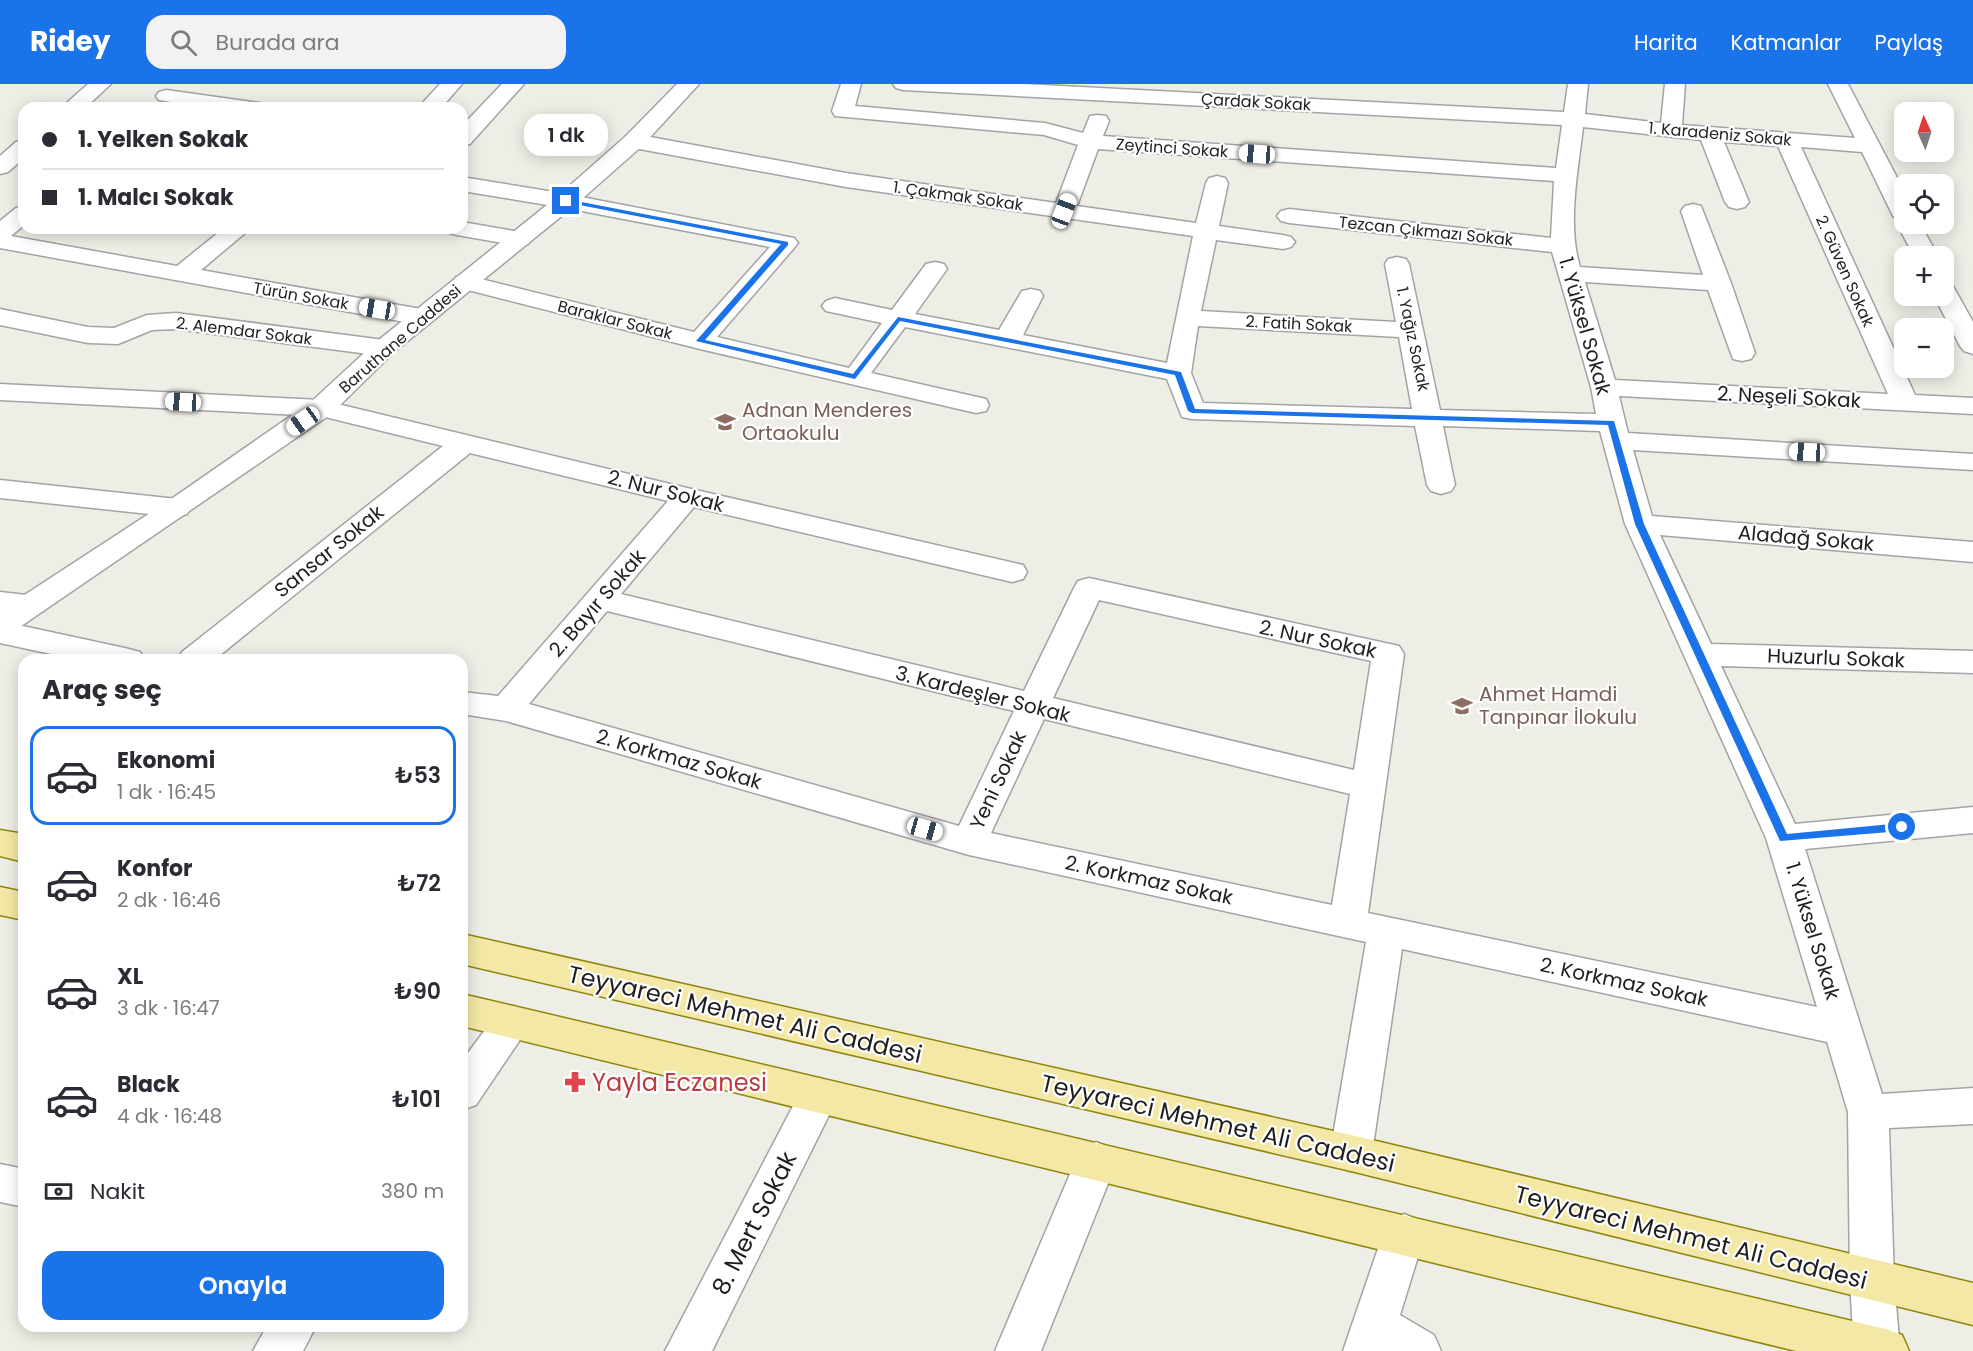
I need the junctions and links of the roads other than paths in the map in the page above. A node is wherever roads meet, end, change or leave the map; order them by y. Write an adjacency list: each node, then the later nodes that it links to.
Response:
1 (101, 84): 12 (street)
2 (453, 84): 14 (street)
3 (514, 84): 17 (street)
4 (689, 84): 20 (street, Baruthane Caddesi)
5 (851, 84): 21 (street, Zeytinci Sokak)
6 (903, 84): 10 (street, Çardak Sokak)
7 (1578, 84): 15 (street, 1. Yüksel Sokak)
8 (1675, 84): 16 (street)
9 (1838, 84): 22 (street)
10 (1108, 94): 15 (street, Çardak Sokak); 21 (street)
11 (166, 96): 13 (street)
12 (79, 102)
13 (209, 102)
14 (435, 102)
15 (1572, 119): 16 (street, 1. Karadeniz Sokak); 25 (street, 1. Yüksel Sokak)
16 (1671, 131): 18 (street, 1. Karadeniz Sokak)
17 (468, 133)
18 (1710, 134): 19 (street, 1. Karadeniz Sokak); 30 (street)
19 (1786, 139): 22 (street, 1. Karadeniz Sokak); 65 (street, 2. Güven Sokak)
20 (634, 141): 29 (street, Baruthane Caddesi); 31 (street, 1. Çakmak Sokak)
21 (1090, 142): 25 (street, Zeytinci Sokak); 31 (street)
22 (1868, 146): 28 (street)
23 (18, 152): 24 (street)
24 (0, 167)
25 (1566, 175): 42 (street, 1. Yüksel Sokak)
26 (1217, 183): 36 (street)
27 (468, 185): 29 (street)
28 (1894, 195)
29 (566, 201): 39 (street, Baruthane Caddesi); 57 (street)
30 (1737, 202)
31 (1064, 211): 36 (street, 1. Çakmak Sokak)
32 (1693, 212): 47 (street)
33 (1289, 216): 42 (street, Tezcan Çıkmazı Sokak)
34 (18, 218): 37 (street)
35 (468, 230): 39 (street)
36 (1206, 231): 41 (street, 1. Çakmak Sokak); 53 (street)
37 (0, 233)
38 (231, 234): 45 (street)
39 (520, 239): 46 (street, Baruthane Caddesi)
40 (0, 241): 45 (street, Türün Sokak)
41 (1283, 242)
42 (1566, 260): 47 (street, Tezcan Çıkmazı Sokak); 63 (street, 1. Yüksel Sokak)
43 (1397, 264): 55 (street, 1. Yağız Sokak)
44 (935, 269): 54 (street)
45 (181, 274): 52 (street, Türün Sokak)
46 (465, 282): 52 (street, Baruthane Caddesi); 57 (street, Baraklar Sokak)
47 (1719, 283): 60 (street)
48 (1031, 296): 56 (street)
49 (835, 306): 54 (street)
50 (1952, 306): 58 (street)
51 (0, 317): 59 (street, 2. Alemdar Sokak)
52 (421, 317): 59 (street, Baruthane Caddesi)
53 (1187, 318): 55 (street, 2. Fatih Sokak); 61 (street)
54 (898, 319): 56 (street); 62 (street)
55 (1411, 330): 69 (street, 1. Yağız Sokak)
56 (1007, 340): 61 (street)
57 (700, 341): 62 (street, Baraklar Sokak)
58 (1973, 346)
59 (384, 348): 68 (street, Baruthane Caddesi)
60 (1742, 353)
61 (1178, 373): 69 (street)
62 (855, 377): 66 (street, Baraklar Sokak)
63 (1604, 387): 65 (street, 2. Neşeli Sokak); 70 (street, 1. Yüksel Sokak)
64 (0, 392): 68 (street, 2. Nur Sokak)
65 (1905, 402): 67 (street, 2. Neşeli Sokak)
66 (976, 405)
67 (1973, 406)
68 (321, 408): 71 (street, 2. Nur Sokak); 76 (street, Baruthane Caddesi)
69 (1429, 418): 70 (street); 73 (street, 1. Yağız Sokak)
70 (1614, 432): 72 (street); 77 (street, 1. Yüksel Sokak)
71 (466, 442): 75 (street, 2. Nur Sokak); 87 (street, Sansar Sokak)
72 (1973, 462)
73 (1441, 485)
74 (0, 489): 76 (street)
75 (687, 497): 79 (street, 2. Nur Sokak); 81 (street, 2. Bayır Sokak)
76 (177, 508): 83 (street, Baruthane Caddesi)
77 (1640, 524): 78 (street, Aladağ Sokak); 88 (street, 1. Yüksel Sokak)
78 (1973, 552)
79 (1012, 572)
80 (1089, 588): 91 (street, Yeni Sokak); 93 (street, 2. Nur Sokak)
81 (600, 599): 91 (street, 3. Kardeşler Sokak); 92 (street, 2. Bayır Sokak)
82 (0, 602): 83 (street)
83 (33, 604): 84 (street, Baruthane Caddesi)
84 (0, 626)
85 (0, 633): 86 (street)
86 (100, 654)
87 (201, 654)
88 (1700, 655): 89 (street, Huzurlu Sokak); 95 (street, 1. Yüksel Sokak)
89 (1973, 662)
90 (468, 704): 92 (street, 2. Korkmaz Sokak)
91 (1033, 706): 93 (street, 3. Kardeşler Sokak); 96 (street, Yeni Sokak)
92 (506, 709): 96 (street, 2. Korkmaz Sokak)
93 (1368, 786): 101 (street, 2. Nur Sokak)
94 (1973, 820): 95 (street)
95 (1784, 838): 106 (street, 1. Yüksel Sokak)
96 (969, 842): 101 (street, 2. Korkmaz Sokak)
97 (0, 843): 98 (main road)
98 (18, 847)
99 (0, 901): 100 (main road)
100 (18, 905)
101 (1348, 922): 102 (street, 2. Korkmaz Sokak)
102 (1386, 931): 106 (street, 2. Korkmaz Sokak); 111 (street)
103 (468, 950): 111 (main road, Teyyareci Mehmet Ali Caddesi)
104 (468, 1011): 105 (main road)
105 (513, 1022): 107 (street); 108 (main road)
106 (1843, 1029): 110 (street, 1. Yüksel Sokak)
107 (468, 1085)
108 (819, 1095): 112 (main road); 122 (street, 8. Mert Sokak)
109 (1973, 1106): 110 (street)
110 (1868, 1112): 116 (street, 1. Yüksel Sokak)
111 (1351, 1153): 116 (main road, Teyyareci Mehmet Ali Caddesi)
112 (1096, 1161): 115 (main road); 123 (street)
113 (0, 1183): 114 (street)
114 (18, 1187)
115 (1404, 1234): 119 (street); 120 (main road)
116 (1872, 1281): 117 (main road, Teyyareci Mehmet Ali Caddesi); 120 (street, 1. Yüksel Sokak)
117 (1973, 1304)
118 (290, 1332): 121 (street)
119 (1370, 1337): 124 (street)
120 (1880, 1350)
121 (276, 1351)
122 (688, 1351)
123 (1018, 1351)
124 (1418, 1351)

